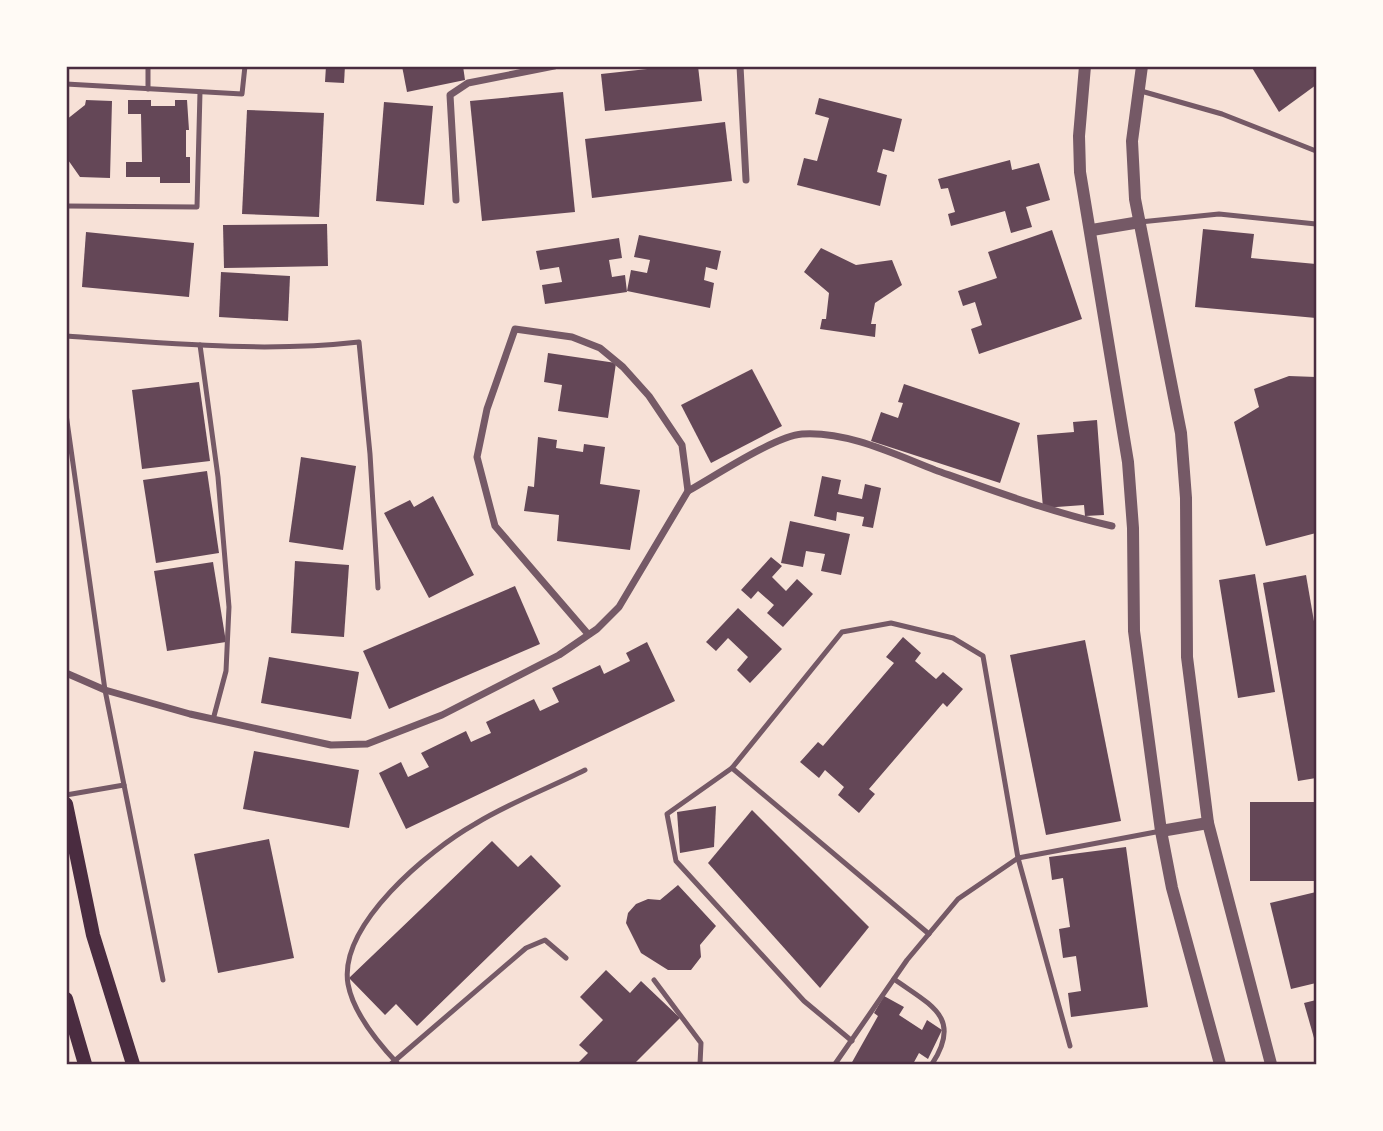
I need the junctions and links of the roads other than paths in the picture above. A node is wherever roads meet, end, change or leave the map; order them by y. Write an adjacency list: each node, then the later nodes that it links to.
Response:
1 (148, 66): 8 (lane)
2 (245, 66): 10 (lane)
3 (554, 66): 13 (street)
4 (740, 66): 12 (street)
5 (1085, 66): 17 (street)
6 (1142, 66): 9 (street)
7 (66, 84): 8 (lane)
8 (148, 89): 10 (lane)
9 (1139, 90): 11 (lane); 15 (street)
10 (200, 92): 14 (lane)
11 (1317, 151)
12 (746, 180)
13 (456, 200)
14 (66, 206)
15 (1140, 222): 16 (lane); 17 (street); 33 (street)
16 (1317, 224)
17 (1091, 230): 34 (street)
18 (66, 336): 19 (lane)
19 (200, 345): 23 (lane); 27 (lane)
20 (66, 414): 26 (lane)
21 (688, 491): 22 (street); 24 (street); 24 (street)
22 (1112, 526)
23 (378, 588)
24 (588, 635): 27 (street)
25 (66, 673): 26 (street)
26 (105, 690): 27 (street); 30 (lane)
27 (214, 716)
28 (732, 768): 35 (lane); 36 (lane); 42 (lane)
29 (585, 771): 44 (lane)
30 (124, 785): 31 (lane); 39 (lane)
31 (66, 795)
32 (66, 804): 46 (main road)
33 (1208, 823): 34 (street); 51 (street)
34 (1161, 831): 35 (lane); 50 (street)
35 (1018, 858): 36 (lane); 43 (lane)
36 (929, 934): 38 (lane)
37 (566, 958): 44 (lane)
38 (894, 979): 42 (lane); 49 (lane)
39 (163, 980)
40 (654, 980): 47 (lane)
41 (67, 1003): 45 (main road)
42 (852, 1041): 48 (lane)
43 (1070, 1046)
44 (395, 1063)
45 (85, 1065)
46 (133, 1065)
47 (700, 1065)
48 (835, 1065)
49 (932, 1065)
50 (1220, 1065)
51 (1271, 1065)

